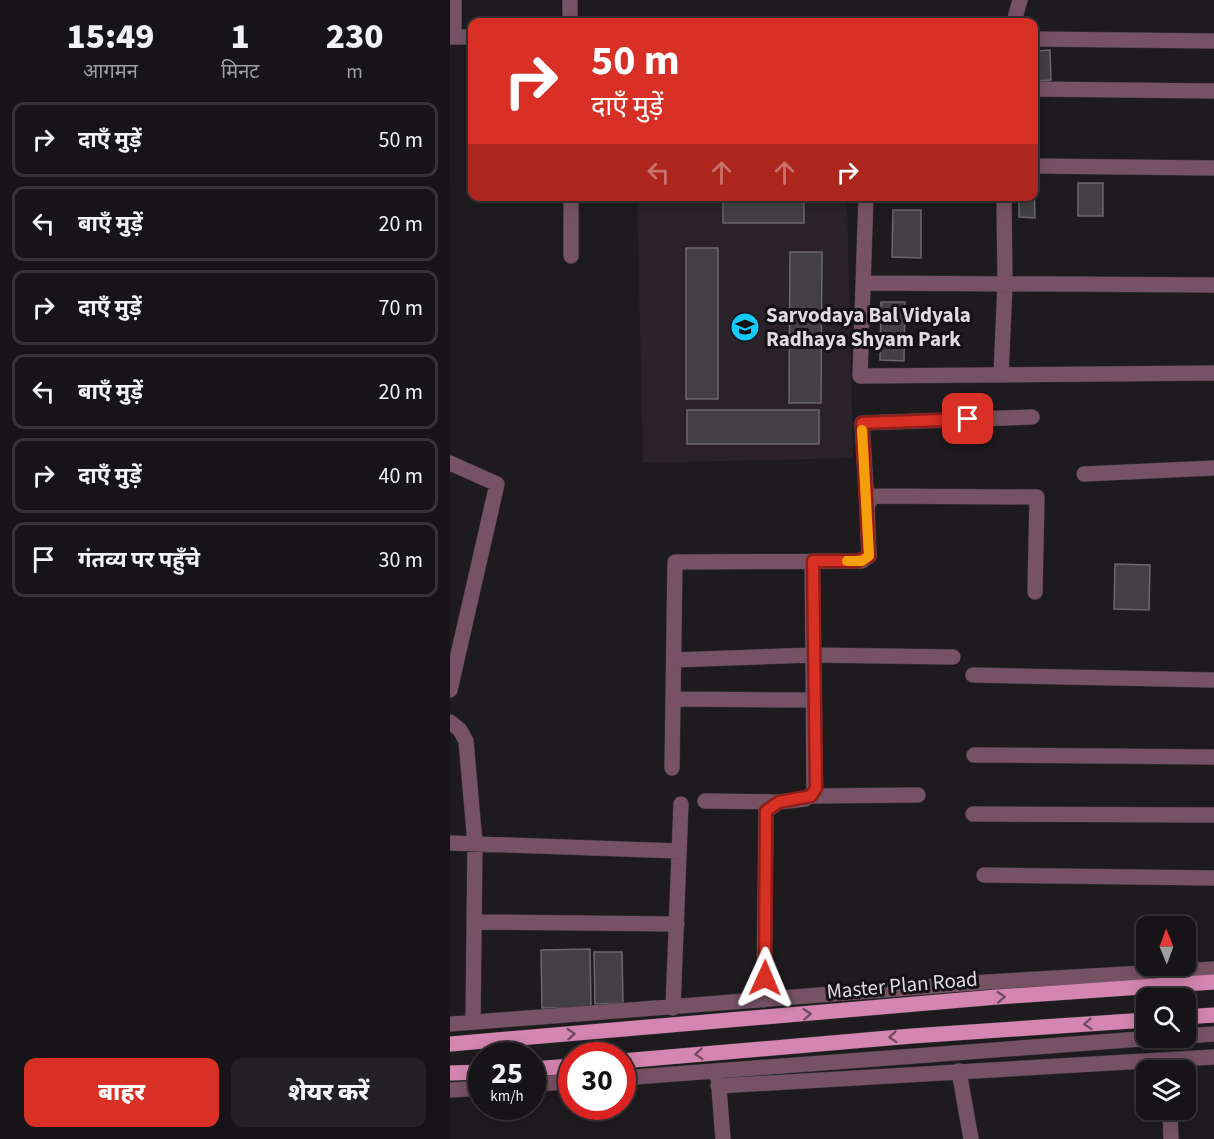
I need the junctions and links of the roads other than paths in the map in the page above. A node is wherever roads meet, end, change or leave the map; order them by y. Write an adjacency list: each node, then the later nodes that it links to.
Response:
1 (454, 0): 6 (street)
2 (570, 0): 4 (street)
3 (1020, 0): 5 (street)
4 (570, 18)
5 (1015, 18)
6 (452, 37): 7 (street)
7 (468, 37)
8 (1038, 39): 9 (street)
9 (1214, 41)
10 (1038, 89): 11 (street)
11 (1214, 91)
12 (1038, 166): 13 (street)
13 (1214, 168)
14 (571, 201): 17 (street)
15 (866, 201): 18 (street)
16 (1004, 201): 19 (street)
17 (571, 255)
18 (863, 283): 19 (street); 22 (street)
19 (1005, 284): 20 (street); 22 (street)
20 (1214, 285)
21 (1214, 373): 22 (street)
22 (1001, 375)
23 (1032, 417): 27 (street)
24 (450, 463): 35 (street)
25 (1214, 468): 26 (street)
26 (1084, 474)
27 (867, 506): 28 (street); 29 (street)
28 (813, 561): 30 (street); 32 (street)
29 (1035, 592)
30 (813, 655): 31 (street); 32 (street); 37 (street)
31 (953, 657)
32 (674, 660): 36 (street)
33 (972, 675): 34 (street)
34 (1214, 680)
35 (450, 690)
36 (673, 699): 37 (street); 41 (street)
37 (814, 700): 43 (street)
38 (450, 722): 50 (street)
39 (974, 755): 40 (street)
40 (1214, 758)
41 (672, 768)
42 (918, 795): 43 (street)
43 (811, 796): 45 (street)
44 (705, 801): 45 (street)
45 (779, 802): 58 (street)
46 (681, 804): 51 (street)
47 (973, 814): 48 (street)
48 (1214, 815)
49 (450, 843): 50 (street)
50 (475, 843): 51 (street); 54 (street)
51 (679, 851): 55 (street)
52 (984, 875): 53 (street)
53 (1214, 878)
54 (474, 922): 55 (street); 63 (street)
55 (677, 924): 59 (street)
56 (1214, 969): 58 (street)
57 (1214, 982): 68 (main road, Master Plan Road, one-way to 57)
58 (764, 1000): 59 (street)
59 (674, 1008): 63 (street)
60 (1214, 1015): 61 (main road)
61 (1196, 1016)
62 (1136, 1021): 70 (main road, one-way to 70)
63 (472, 1022): 64 (street)
64 (450, 1023)
65 (1214, 1034): 66 (street)
66 (1196, 1035)
67 (1136, 1040): 77 (street)
68 (450, 1044)
69 (1214, 1057): 71 (street)
70 (636, 1060)
71 (1196, 1061)
72 (1136, 1067): 73 (street)
73 (959, 1071): 77 (street); 82 (street)
74 (468, 1072): 75 (main road)
75 (450, 1073)
76 (636, 1078): 77 (street)
77 (718, 1078): 81 (street)
78 (468, 1089): 79 (street)
79 (450, 1090)
80 (1170, 1120): 83 (street)
81 (723, 1139)
82 (971, 1139)
83 (1171, 1139)

